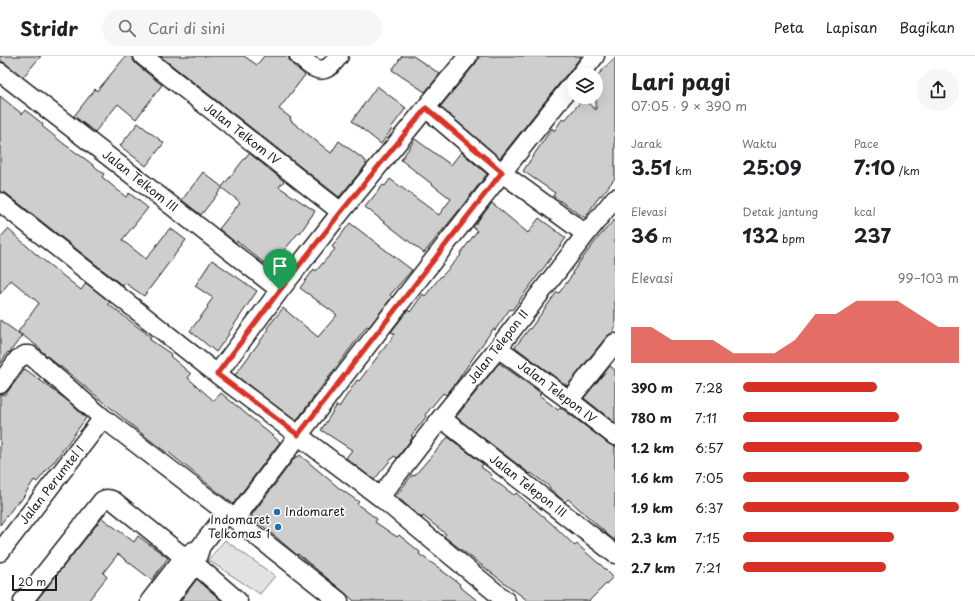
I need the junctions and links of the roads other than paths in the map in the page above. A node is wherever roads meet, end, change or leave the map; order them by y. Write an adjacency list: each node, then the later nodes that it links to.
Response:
1 (143, 56): 13 (street, Jalan Telkom IV)
2 (299, 56): 3 (street)
3 (339, 56)
4 (468, 56): 9 (street)
5 (595, 56): 6 (street)
6 (586, 68)
7 (0, 72): 15 (street, Jalan Telkom III)
8 (567, 91): 10 (street)
9 (426, 108): 10 (street); 13 (street)
10 (502, 172): 14 (street); 23 (street)
11 (615, 198): 14 (street, Jalan Telepon II)
12 (2, 209): 18 (street)
13 (341, 212): 15 (street)
14 (586, 234): 17 (street, Jalan Telepon II)
15 (280, 290): 18 (street)
16 (615, 343): 20 (street)
17 (498, 348): 20 (street, Jalan Telepon IV); 22 (street, Jalan Telepon II)
18 (217, 374): 23 (street)
19 (0, 384): 21 (street)
20 (569, 400): 24 (street, Jalan Telepon IV)
21 (104, 418): 26 (street); 27 (street, Jalan Perumtel I)
22 (441, 418): 25 (street, Jalan Telepon II); 28 (street, Jalan Telepon III)
23 (298, 435): 25 (street); 26 (street)
24 (615, 436)
25 (380, 497): 35 (street)
26 (231, 516): 29 (street); 34 (street)
27 (0, 552)
28 (615, 554)
29 (190, 560): 30 (street); 31 (street); 32 (street); 33 (street)
30 (23, 601)
31 (150, 601)
32 (167, 601)
33 (238, 601)
34 (339, 601)
35 (506, 601)

